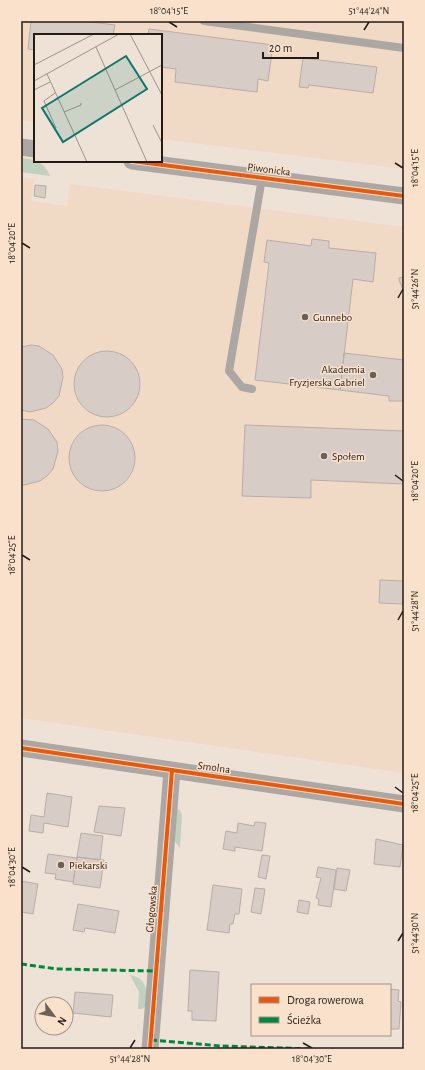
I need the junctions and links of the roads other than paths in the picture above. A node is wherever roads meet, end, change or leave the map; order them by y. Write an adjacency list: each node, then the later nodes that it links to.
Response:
1 (204, 21): 2 (lane)
2 (404, 48)
3 (21, 147): 4 (street)
4 (34, 149)
5 (140, 162): 6 (street, Piwonicka)
6 (262, 178): 7 (street, Piwonicka); 8 (lane)
7 (404, 196)
8 (252, 389)
9 (21, 748): 10 (street, Smolna)
10 (172, 770): 11 (street, Smolna); 12 (street, Głogowska)
11 (404, 804)
12 (150, 1049)

